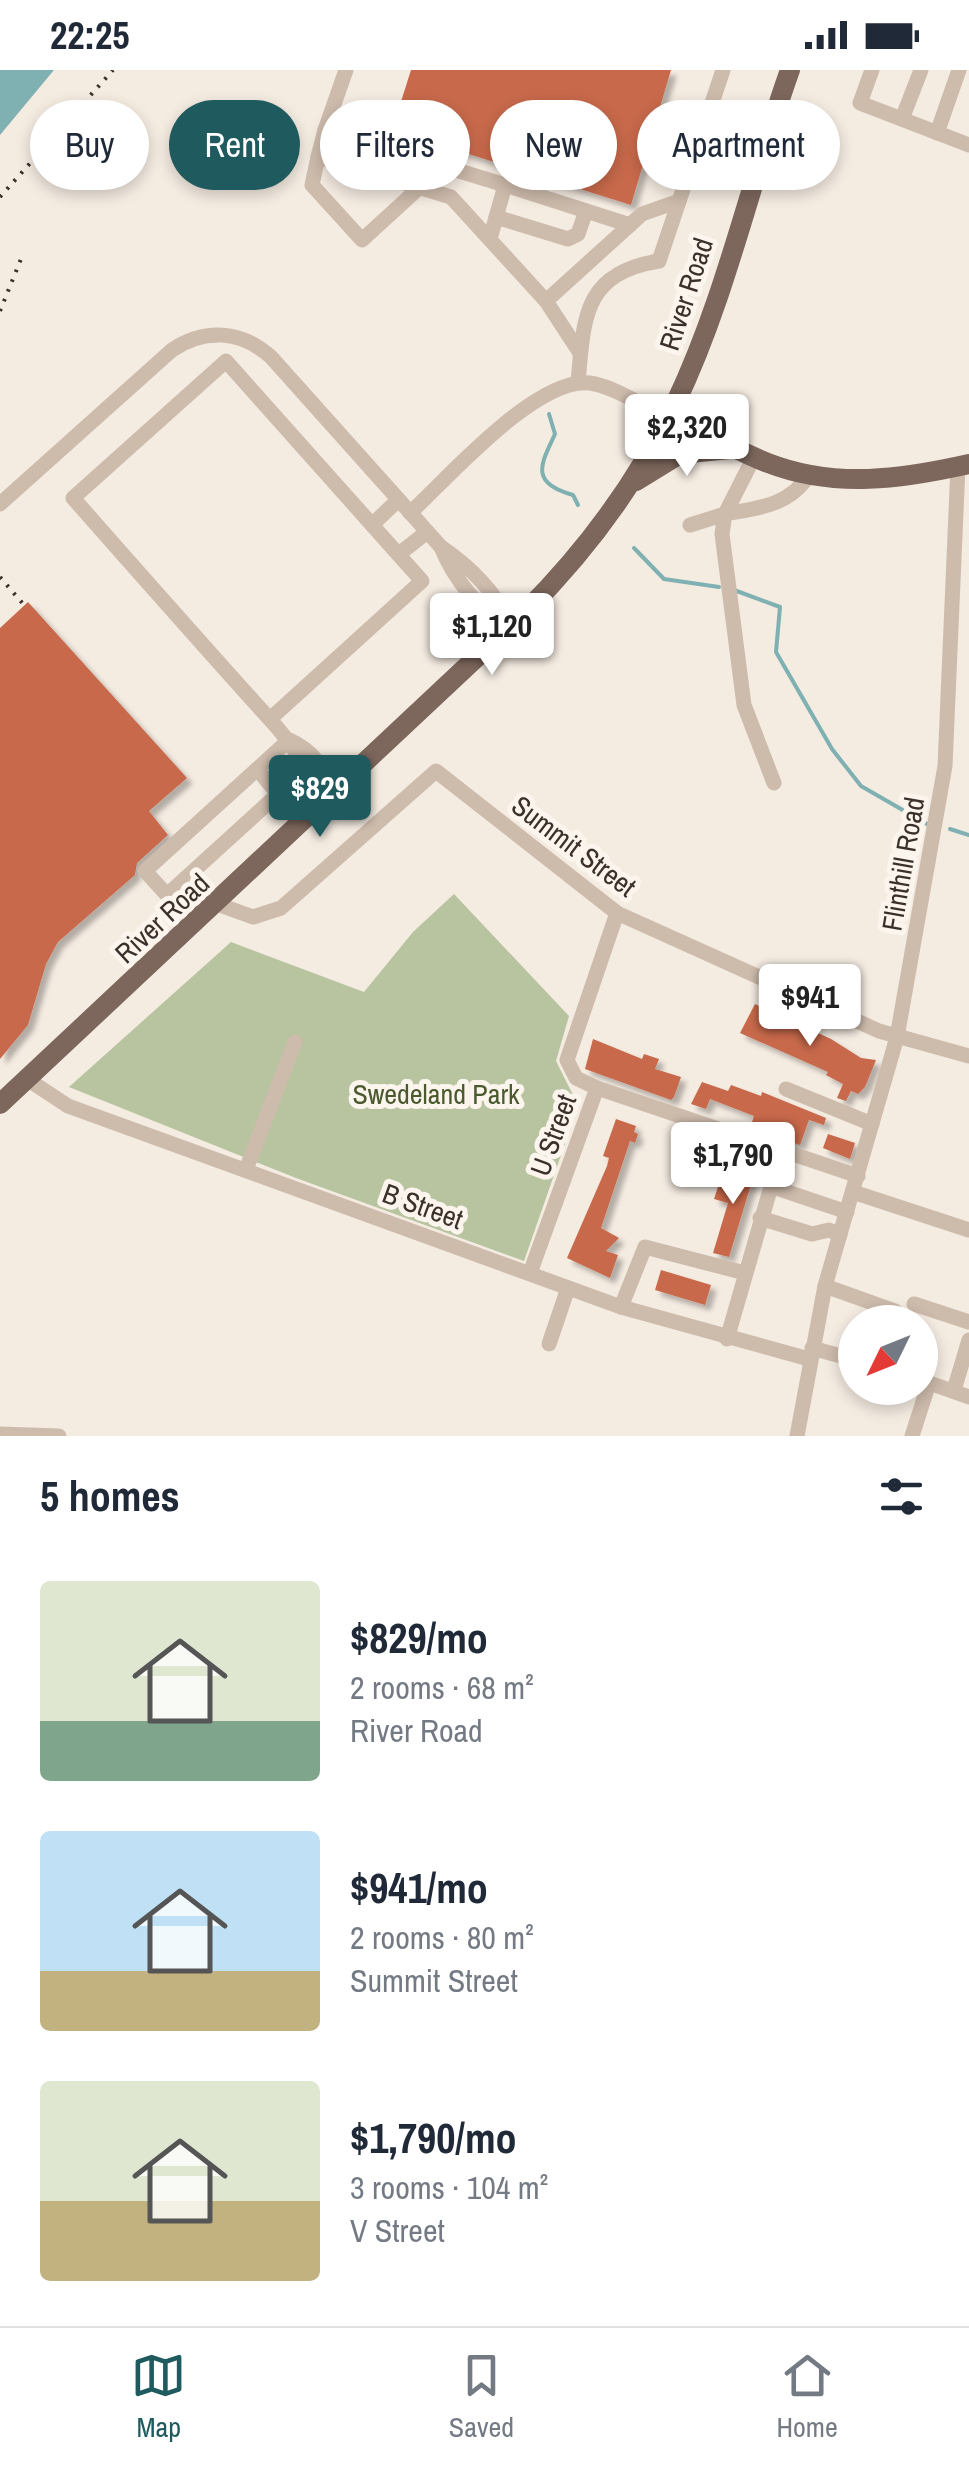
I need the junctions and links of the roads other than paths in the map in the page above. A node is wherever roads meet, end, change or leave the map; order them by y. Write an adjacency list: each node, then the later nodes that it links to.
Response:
1 (346, 70): 7 (street)
2 (723, 70): 17 (street)
3 (790, 70): 25 (main road, River Road)
4 (872, 70): 8 (street)
5 (921, 70): 8 (street)
6 (959, 70): 9 (street)
7 (336, 100)
8 (902, 119): 9 (street)
9 (937, 132): 10 (street)
10 (969, 145)
11 (320, 150): 12 (street)
12 (318, 157): 13 (street)
13 (417, 190)
14 (429, 190): 21 (street)
15 (504, 190): 19 (street)
16 (521, 190): 18 (street)
17 (679, 201): 20 (street); 23 (street)
18 (586, 210): 19 (street); 20 (street)
19 (496, 217): 21 (street)
20 (630, 225): 22 (street)
21 (490, 239): 22 (street)
22 (546, 301): 23 (street)
23 (580, 354): 24 (street)
24 (578, 382): 25 (street); 32 (street)
25 (668, 417): 26 (main road); 29 (main road, River Road)
26 (745, 453): 28 (main road); 29 (main road); 33 (street)
27 (964, 465): 28 (main road); 48 (street, Flinthill Road)
28 (809, 475): 33 (street)
29 (631, 485): 38 (main road, River Road)
30 (398, 500): 31 (street); 32 (street); 35 (street)
31 (0, 504)
32 (410, 513): 36 (street)
33 (725, 514): 34 (street); 42 (street)
34 (690, 524)
35 (372, 525): 37 (street); 39 (street)
36 (427, 532): 37 (street); 38 (street)
37 (399, 554): 39 (street)
38 (510, 626): 43 (main road, River Road)
39 (270, 719): 40 (street)
40 (289, 740): 41 (street); 43 (street)
41 (257, 769): 44 (street); 45 (street)
42 (774, 783)
43 (335, 792): 46 (main road, River Road)
44 (168, 850): 45 (street); 45 (street)
45 (190, 874)
46 (216, 904): 47 (street, Summit Street); 51 (main road, River Road)
47 (617, 913): 48 (street, Summit Street); 52 (street, U Street)
48 (896, 1037): 50 (street, Summit Street); 55 (street, Flinthill Road)
49 (295, 1042): 57 (street)
50 (969, 1056)
51 (27, 1079): 54 (main road, River Road); 57 (street, B Street)
52 (597, 1088): 56 (street); 65 (street, U Street)
53 (786, 1089): 55 (street)
54 (0, 1104)
55 (872, 1124): 58 (street, Flinthill Road)
56 (781, 1152): 58 (street); 59 (street)
57 (247, 1168): 65 (street, B Street)
58 (858, 1176): 60 (street, Flinthill Road)
59 (770, 1186): 61 (street); 62 (street)
60 (853, 1192): 61 (street, Flinthill Road); 63 (street)
61 (847, 1212): 64 (street, Flinthill Road)
62 (760, 1218): 64 (street); 66 (street)
63 (969, 1230)
64 (840, 1235): 67 (street, Flinthill Road)
65 (530, 1272): 68 (street, B Street)
66 (745, 1272): 71 (street); 73 (street)
67 (825, 1286): 70 (street); 76 (street, Flinthill Road)
68 (568, 1288): 71 (street, B Street); 75 (street)
69 (914, 1304): 72 (street)
70 (886, 1305)
71 (622, 1307): 73 (street, B Street)
72 (969, 1322)
73 (726, 1339): 76 (street, B Street)
74 (969, 1340): 78 (street)
75 (549, 1344)
76 (811, 1353): 77 (street, B Street); 82 (street, Flinthill Road)
77 (838, 1357)
78 (961, 1393)
79 (919, 1405): 83 (street)
80 (0, 1434): 81 (street)
81 (59, 1436)
82 (797, 1436)
83 (912, 1436)

